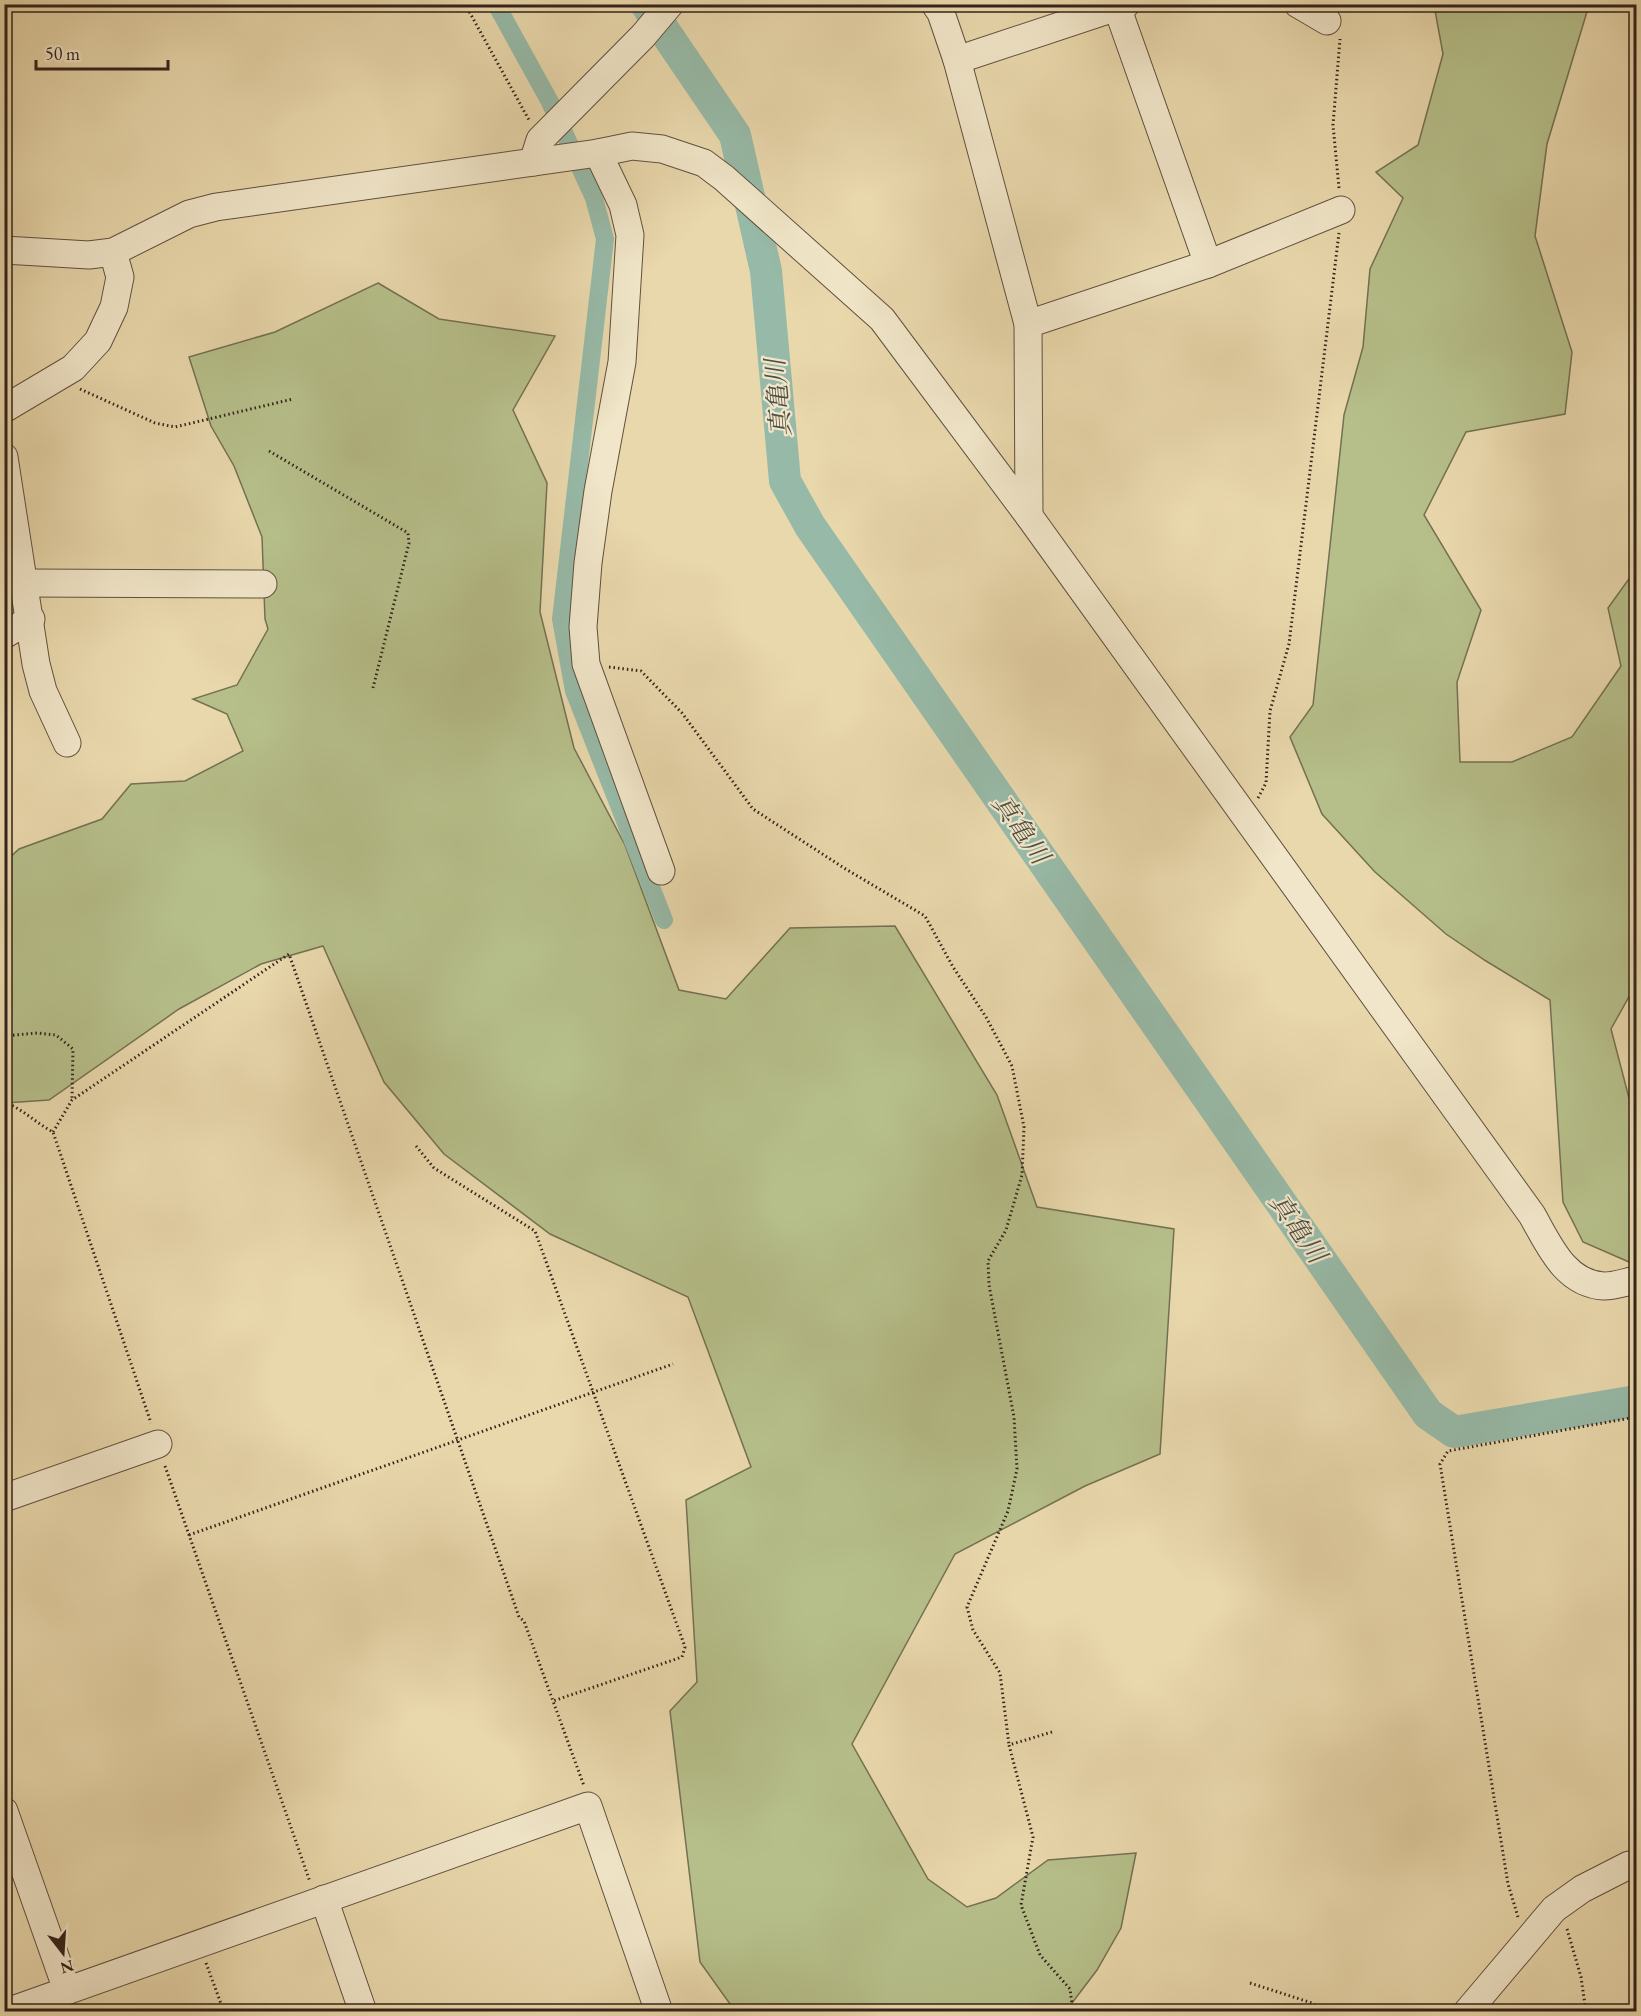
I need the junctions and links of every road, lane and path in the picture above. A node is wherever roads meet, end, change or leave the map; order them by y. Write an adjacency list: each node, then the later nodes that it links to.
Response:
1 (465, 4): 8 (path)
2 (670, 4): 8 (street)
3 (935, 4): 7 (street)
4 (1298, 4): 6 (street)
5 (1120, 5): 7 (street); 13 (street)
6 (1327, 21): 10 (path)
7 (957, 60): 14 (street)
8 (536, 151): 9 (street); 12 (street)
9 (598, 153): 20 (street); 25 (street)
10 (1341, 210): 13 (street); 28 (path)
11 (4, 250): 12 (street)
12 (113, 252): 15 (street)
13 (1208, 264): 14 (street)
14 (1028, 324): 20 (street)
15 (57, 378): 16 (path); 17 (street)
16 (293, 399)
17 (4, 409)
18 (269, 451): 26 (path)
19 (4, 457): 21 (street)
20 (1029, 516): 28 (street)
21 (25, 583): 22 (street); 23 (street)
22 (263, 584)
23 (31, 619): 24 (street); 27 (street)
24 (4, 635)
25 (586, 664): 29 (street); 45 (path)
26 (373, 688)
27 (67, 743)
28 (1247, 820): 35 (street)
29 (661, 871)
30 (4, 1036): 31 (path)
31 (72, 1100): 33 (path); 39 (path)
32 (4, 1102): 33 (path)
33 (53, 1132): 40 (path)
34 (416, 1146): 37 (path)
35 (1636, 1280)
36 (673, 1364): 37 (path)
37 (593, 1392): 39 (path); 43 (path)
38 (1636, 1417): 51 (path)
39 (458, 1440): 42 (path); 43 (path)
40 (158, 1444): 41 (street); 42 (path)
41 (4, 1497)
42 (189, 1535): 49 (path)
43 (553, 1701): 46 (path)
44 (1052, 1732): 45 (path)
45 (1009, 1745): 59 (path)
46 (588, 1806): 49 (street); 58 (street)
47 (4, 1810): 54 (street)
48 (1636, 1864): 50 (street)
49 (321, 1900): 52 (street); 57 (street)
50 (1559, 1905): 51 (street); 62 (path)
51 (1529, 1937): 61 (street)
52 (199, 1943): 54 (street); 56 (path)
53 (1250, 1983): 60 (path)
54 (67, 1990): 55 (street)
55 (7, 2012)
56 (224, 2012)
57 (363, 2012)
58 (659, 2012)
59 (1073, 2012)
60 (1326, 2012)
61 (1467, 2012)
62 (1586, 2012)

